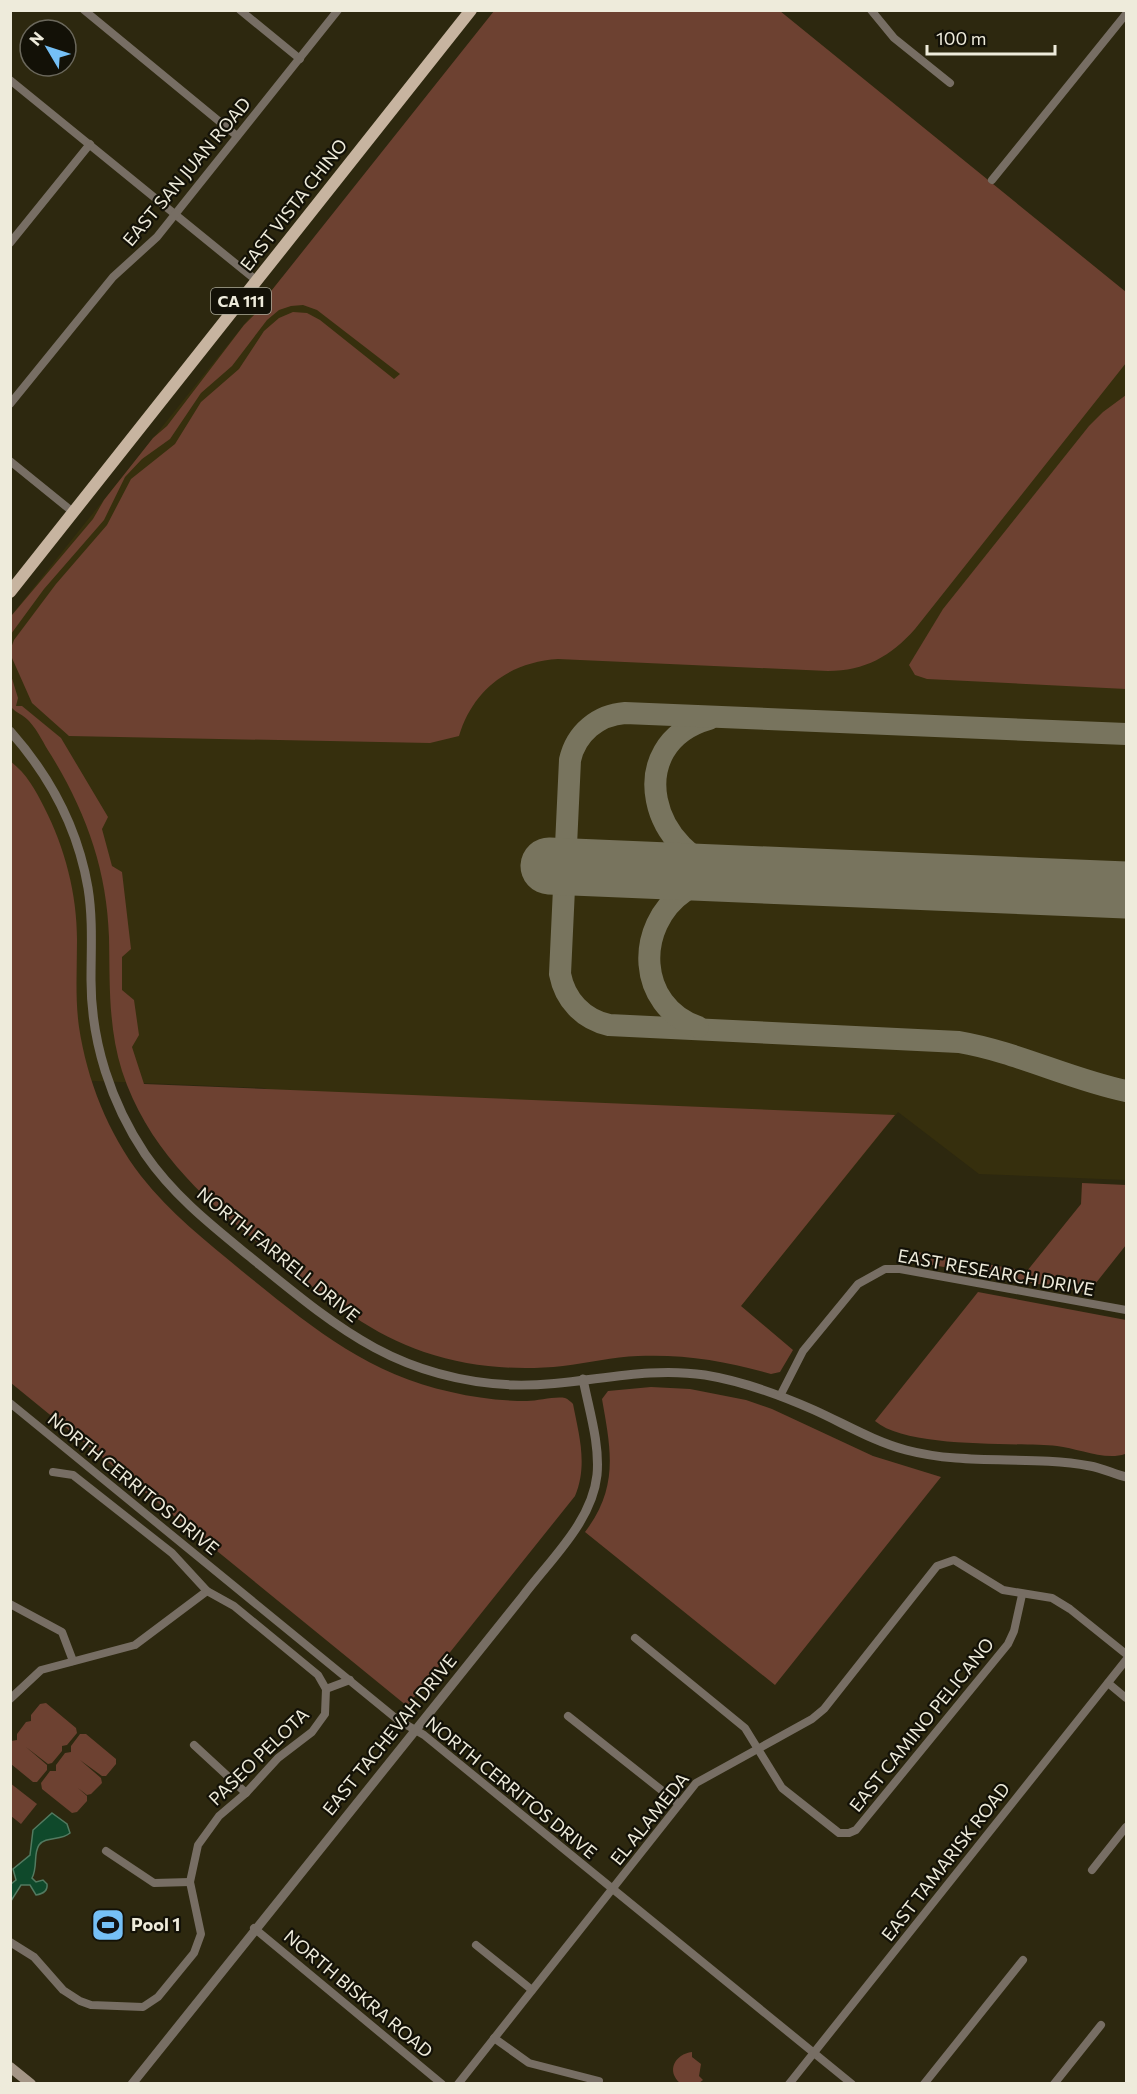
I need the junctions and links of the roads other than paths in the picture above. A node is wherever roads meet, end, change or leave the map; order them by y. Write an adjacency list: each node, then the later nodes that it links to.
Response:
1 (84, 10): 10 (street)
2 (240, 10): 7 (street)
3 (338, 10): 7 (street, EAST SAN JUAN ROAD)
4 (471, 10): 15 (main road, EAST VISTA CHINO / CA 111)
5 (872, 10): 9 (street)
6 (1126, 14): 12 (street)
7 (300, 58): 10 (street, EAST SAN JUAN ROAD)
8 (11, 80): 11 (street)
9 (950, 82)
10 (237, 136): 13 (street, EAST SAN JUAN ROAD)
11 (90, 144): 13 (street); 14 (street)
12 (992, 180)
13 (175, 214): 15 (street); 16 (street, EAST SAN JUAN ROAD)
14 (10, 243)
15 (257, 281): 18 (main road, EAST VISTA CHINO / CA 111)
16 (10, 404)
17 (10, 461): 18 (street)
18 (73, 512): 19 (main road, EAST VISTA CHINO / CA 111)
19 (10, 592)
20 (10, 731): 22 (street, NORTH FARRELL DRIVE)
21 (1126, 1310): 23 (street, EAST RESEARCH DRIVE)
22 (583, 1379): 23 (street, NORTH FARRELL DRIVE); 40 (street, EAST TACHEVAH DRIVE)
23 (780, 1396): 26 (street, NORTH FARRELL DRIVE)
24 (11, 1405): 34 (street, NORTH CERRITOS DRIVE)
25 (53, 1472): 27 (street)
26 (1126, 1478)
27 (207, 1591): 33 (street); 36 (street)
28 (1022, 1595): 31 (street); 42 (street, EL ALAMEDA); 42 (street, EAST CAMINO PELICANO)
29 (10, 1604): 33 (street)
30 (635, 1638): 42 (street)
31 (1126, 1654)
32 (1126, 1659): 35 (street, EAST TAMARISK ROAD)
33 (73, 1661): 38 (street)
34 (350, 1680): 36 (street); 40 (street, NORTH CERRITOS DRIVE)
35 (1108, 1683): 37 (street); 57 (street, EAST TAMARISK ROAD)
36 (326, 1689): 43 (street, PASEO PELOTA)
37 (1126, 1698)
38 (10, 1699)
39 (568, 1716): 44 (street)
40 (416, 1730): 49 (street, NORTH CERRITOS DRIVE); 50 (street, EAST TACHEVAH DRIVE)
41 (194, 1745): 43 (street)
42 (758, 1749): 44 (street, EL ALAMEDA)
43 (246, 1793): 48 (street, PASEO PELOTA)
44 (679, 1804): 49 (street, EL ALAMEDA)
45 (1126, 1827): 47 (street)
46 (106, 1851): 48 (street)
47 (1092, 1870)
48 (190, 1882): 51 (street, PASEO PELOTA)
49 (613, 1888): 54 (street, EL ALAMEDA); 57 (street, NORTH CERRITOS DRIVE)
50 (254, 1928): 61 (street, EAST TACHEVAH DRIVE); 62 (street, NORTH BISKRA ROAD)
51 (10, 1942)
52 (476, 1946): 54 (street)
53 (1023, 1960): 66 (street)
54 (532, 1990): 56 (street, EL ALAMEDA)
55 (1101, 2025): 67 (street)
56 (494, 2038): 59 (street); 63 (street, EL ALAMEDA)
57 (814, 2052): 64 (street, EAST TAMARISK ROAD); 65 (street, NORTH CERRITOS DRIVE)
58 (10, 2067): 60 (main road)
59 (599, 2081)
60 (31, 2084)
61 (132, 2084)
62 (442, 2084)
63 (458, 2084)
64 (789, 2084)
65 (852, 2084)
66 (924, 2084)
67 (1054, 2084)

